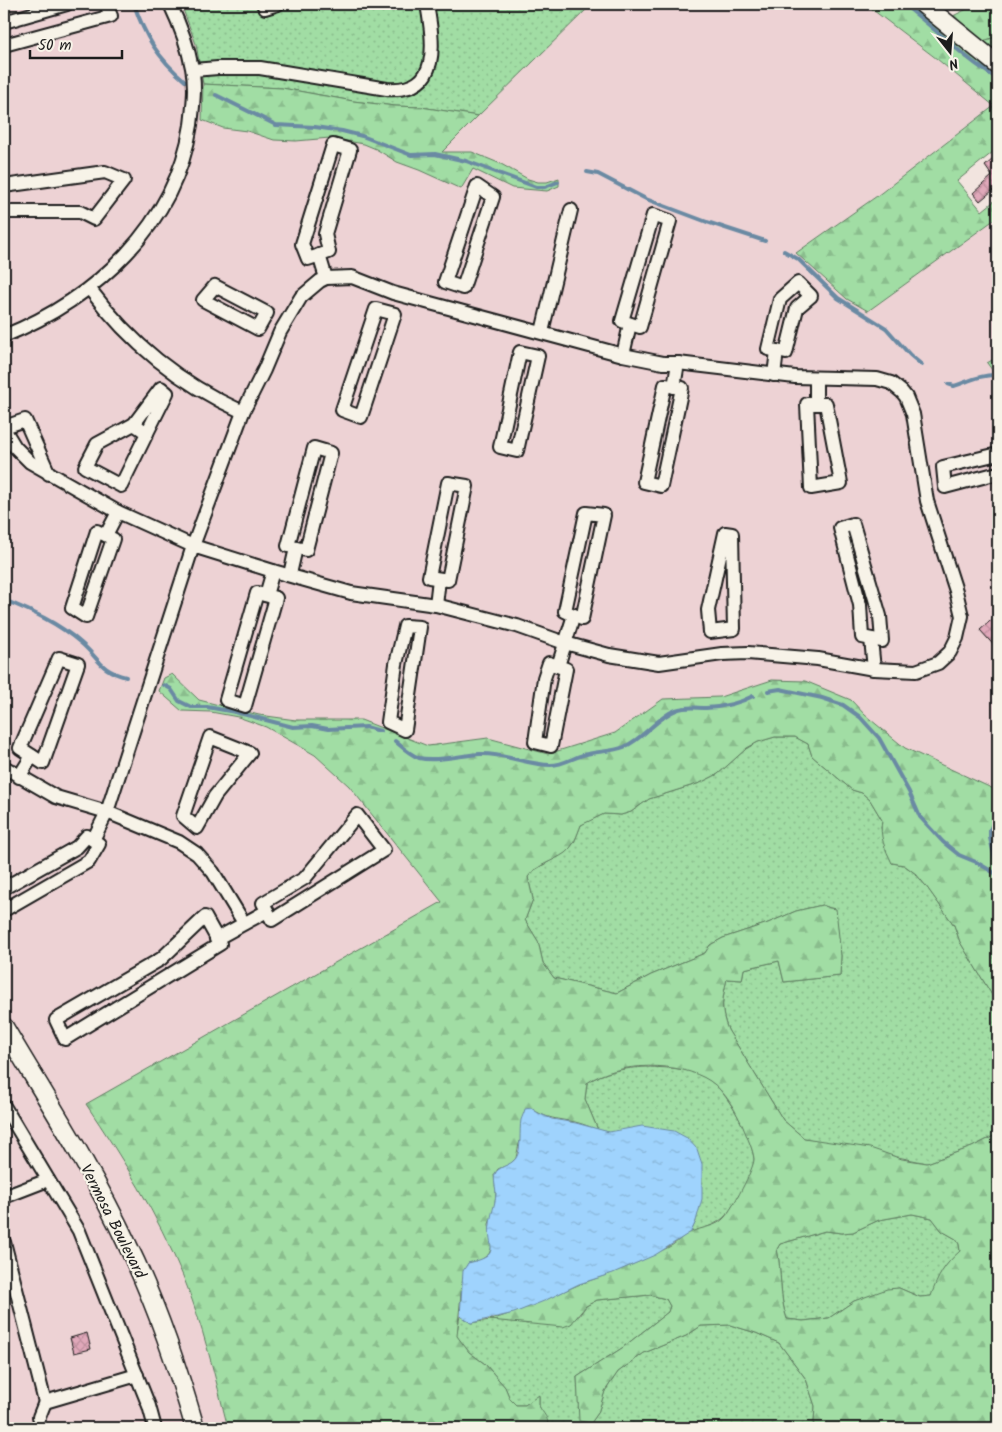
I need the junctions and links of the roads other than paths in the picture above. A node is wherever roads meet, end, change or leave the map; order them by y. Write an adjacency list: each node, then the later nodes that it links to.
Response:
1 (68, 4): 8 (street)
2 (106, 4): 9 (street)
3 (170, 4): 11 (street)
4 (264, 4): 5 (street)
5 (278, 4)
6 (427, 4): 11 (street)
7 (923, 4): 10 (main road)
8 (4, 22)
9 (4, 45)
10 (998, 65)
11 (193, 70): 18 (street)
12 (4, 186): 14 (street)
13 (571, 210): 25 (street)
14 (4, 212)
15 (319, 255): 15 (street); 16 (street)
16 (326, 278): 19 (street); 24 (street)
17 (454, 285): 17 (street); 20 (street)
18 (89, 288): 26 (street); 35 (street)
19 (394, 294): 20 (street); 21 (street)
20 (451, 308): 25 (street)
21 (386, 312): 21 (street)
22 (262, 321): 22 (street); 24 (street)
23 (630, 324): 23 (street); 29 (street)
24 (280, 332): 35 (street)
25 (539, 332): 28 (street); 29 (street)
26 (4, 336)
27 (777, 351): 27 (street); 31 (street)
28 (529, 354): 28 (street)
29 (623, 355): 30 (street)
30 (678, 363): 31 (street); 33 (street)
31 (774, 374): 32 (street)
32 (816, 378): 34 (street); 44 (street)
33 (674, 387): 33 (street)
34 (816, 404): 34 (street)
35 (243, 412): 48 (street)
36 (134, 424): 37 (street); 37 (street); 42 (street)
37 (147, 433): 42 (street)
38 (5, 434): 41 (street); 41 (street)
39 (998, 454): 43 (street)
40 (998, 473): 43 (street)
41 (49, 474): 45 (street)
42 (104, 477): 45 (street)
43 (944, 477): 44 (street)
44 (923, 481): 63 (street)
45 (92, 497): 46 (street)
46 (118, 512): 47 (street); 48 (street)
47 (106, 535): 47 (street)
48 (193, 546): 50 (street); 67 (street)
49 (296, 548): 49 (street); 51 (street)
50 (273, 571): 51 (street); 53 (street)
51 (290, 574): 54 (street)
52 (439, 579): 52 (street); 55 (street)
53 (266, 595): 53 (street)
54 (418, 604): 55 (street); 57 (street)
55 (436, 605): 60 (street)
56 (574, 615): 56 (street); 60 (street)
57 (412, 626): 57 (street)
58 (722, 631): 58 (street); 61 (street)
59 (871, 639): 59 (street); 63 (street)
60 (565, 643): 61 (street); 62 (street)
61 (722, 654): 63 (street)
62 (558, 666): 62 (street)
63 (874, 669)
64 (32, 756): 64 (street); 66 (street)
65 (4, 766): 66 (street)
66 (19, 777): 67 (street)
67 (107, 812): 69 (street); 70 (street)
68 (190, 822): 68 (street); 70 (street)
69 (93, 840): 71 (street); 72 (street)
70 (179, 842): 74 (street)
71 (4, 888)
72 (4, 910)
73 (268, 911): 73 (street); 74 (street)
74 (244, 923): 75 (street)
75 (216, 938): 75 (street)
76 (4, 1027): 85 (main road, Vermosa Boulevard)
77 (4, 1106): 78 (street)
78 (48, 1180): 79 (street); 81 (street)
79 (4, 1197)
80 (4, 1242): 82 (street)
81 (137, 1375): 82 (street); 84 (street)
82 (46, 1402): 83 (street)
83 (40, 1417)
84 (155, 1428)
85 (196, 1428)

